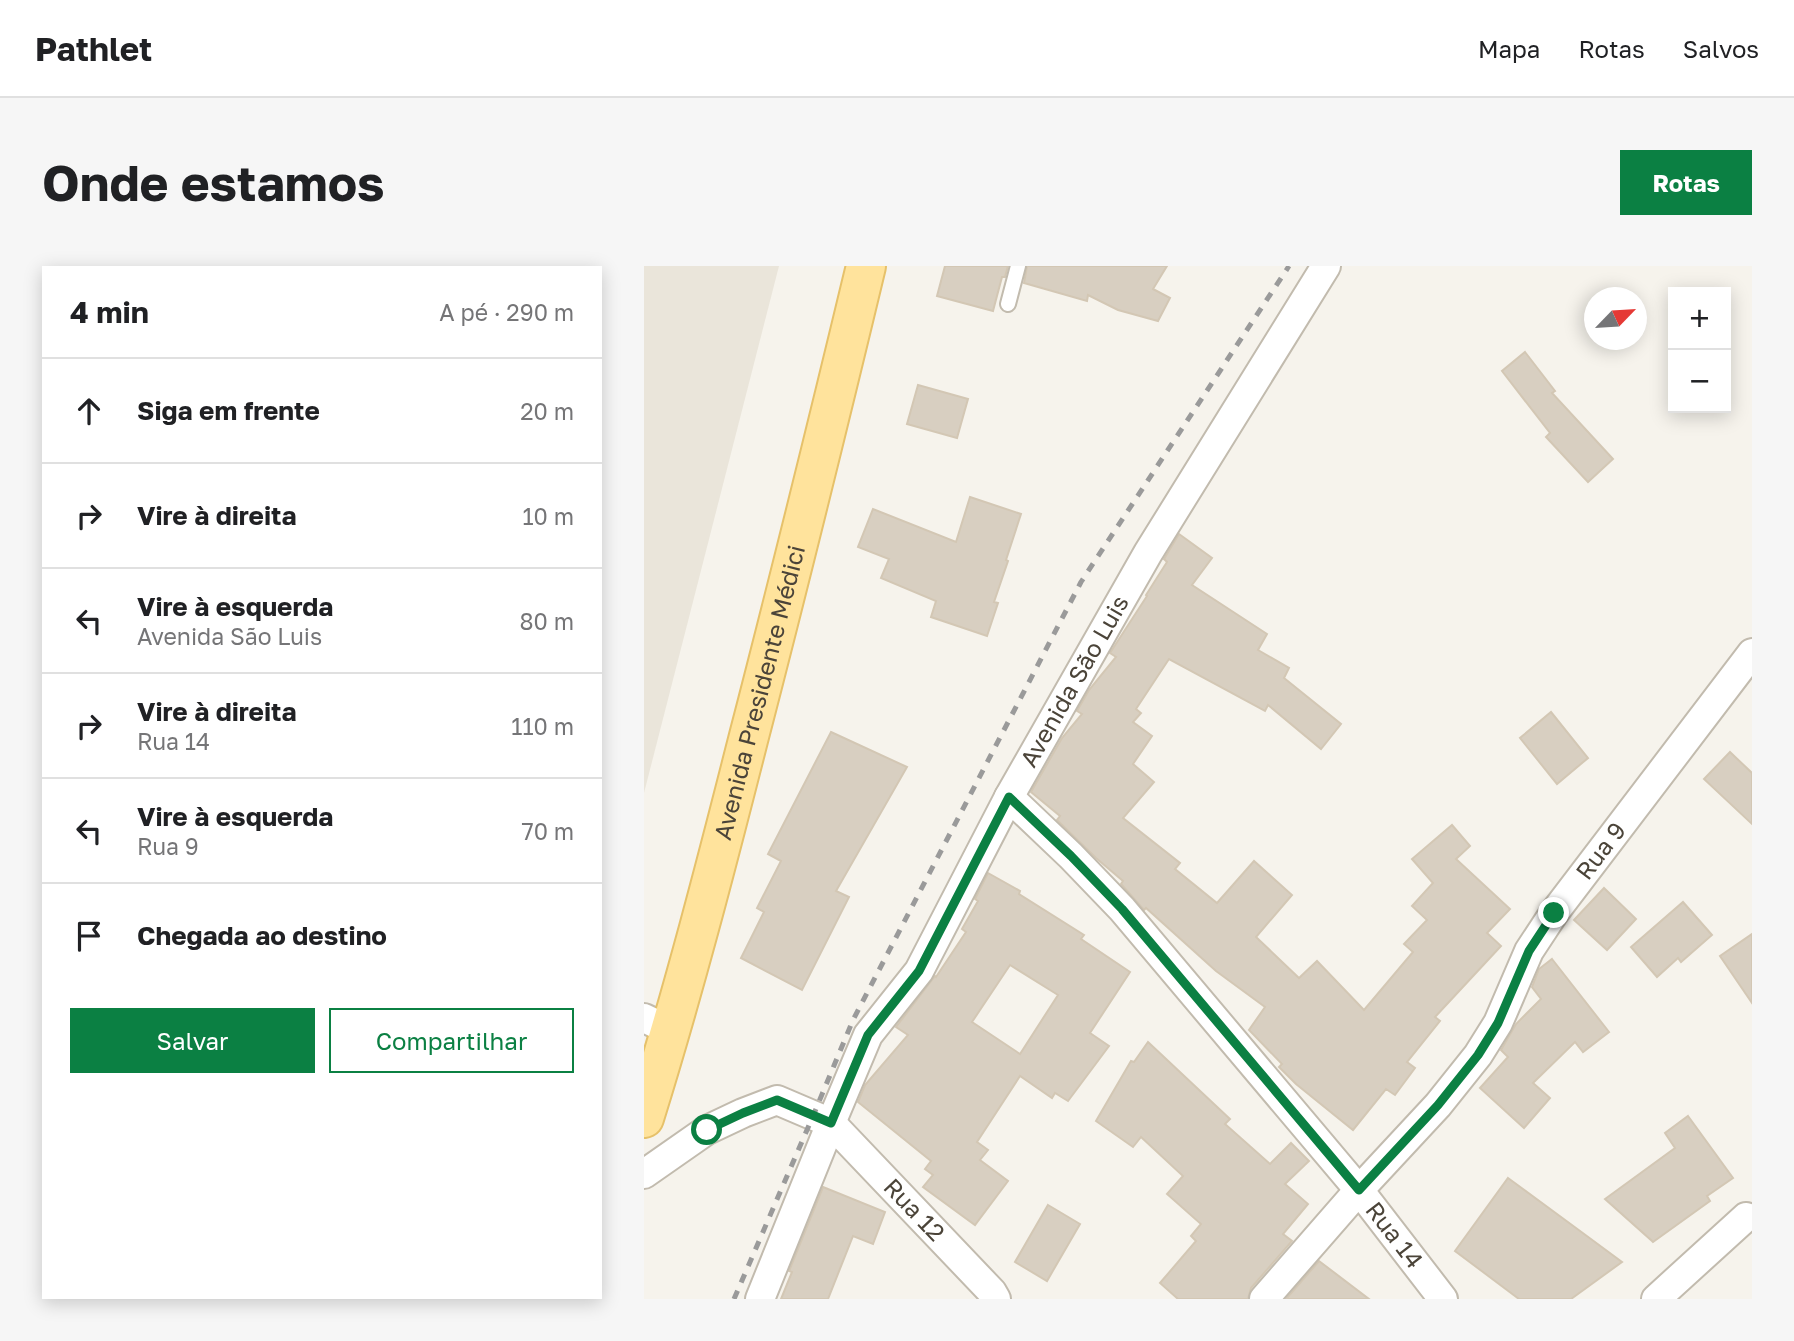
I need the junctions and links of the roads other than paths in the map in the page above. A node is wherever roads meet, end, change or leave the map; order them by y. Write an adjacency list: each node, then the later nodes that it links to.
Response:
1 (866, 266): 7 (main road, Avenida Presidente Médici)
2 (1018, 266): 4 (lane)
3 (1326, 266): 6 (street, Avenida São Luis)
4 (1008, 304)
5 (1752, 653): 11 (street, Rua 9)
6 (1009, 797): 9 (street, Avenida São Luis); 11 (street, Rua 14)
7 (658, 1024): 8 (main road, Avenida Presidente Médici)
8 (644, 1118)
9 (831, 1123): 10 (street); 13 (street, Avenida São Luis); 14 (street, Rua 12)
10 (644, 1174)
11 (1359, 1190): 15 (street, Rua 9); 16 (street, Rua 14)
12 (1746, 1217): 17 (street)
13 (760, 1299)
14 (996, 1299)
15 (1264, 1299)
16 (1443, 1299)
17 (1656, 1299)

